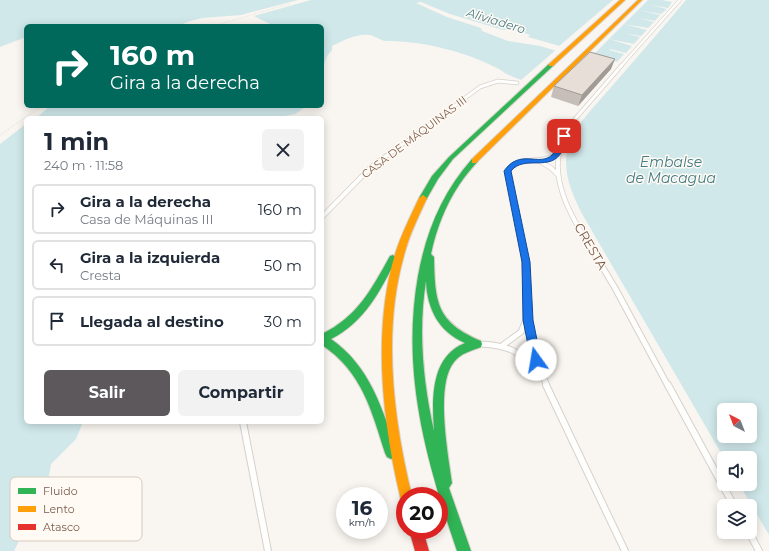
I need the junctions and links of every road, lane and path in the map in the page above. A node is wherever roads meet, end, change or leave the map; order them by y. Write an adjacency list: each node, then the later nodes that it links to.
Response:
1 (623, 0): 16 (main road)
2 (640, 0): 15 (main road)
3 (680, 0): 11 (lane, CRESTA)
4 (289, 4): 5 (path)
5 (219, 24)
6 (517, 83): 14 (lane, CASA DE MÁQUINAS III)
7 (39, 108): 8 (path)
8 (28, 116)
9 (24, 118): 10 (path)
10 (0, 135)
11 (559, 151): 12 (lane); 13 (lane, CRESTA)
12 (537, 161): 13 (lane); 17 (lane)
13 (558, 176): 25 (lane, CRESTA)
14 (324, 214)
15 (430, 240): 20 (main road); 26 (main road)
16 (401, 244): 18 (main road); 24 (main road)
17 (528, 316): 21 (lane); 22 (lane)
18 (324, 338)
19 (324, 340): 24 (main road)
20 (477, 344): 21 (lane); 26 (main road)
21 (502, 345): 22 (lane)
22 (540, 372): 32 (lane)
23 (243, 424): 29 (lane)
24 (403, 485)
25 (730, 499)
26 (450, 512): 31 (main road)
27 (419, 539): 30 (main road)
28 (753, 539): 33 (lane)
29 (268, 551)
30 (422, 551)
31 (464, 551)
32 (625, 551)
33 (759, 551)

